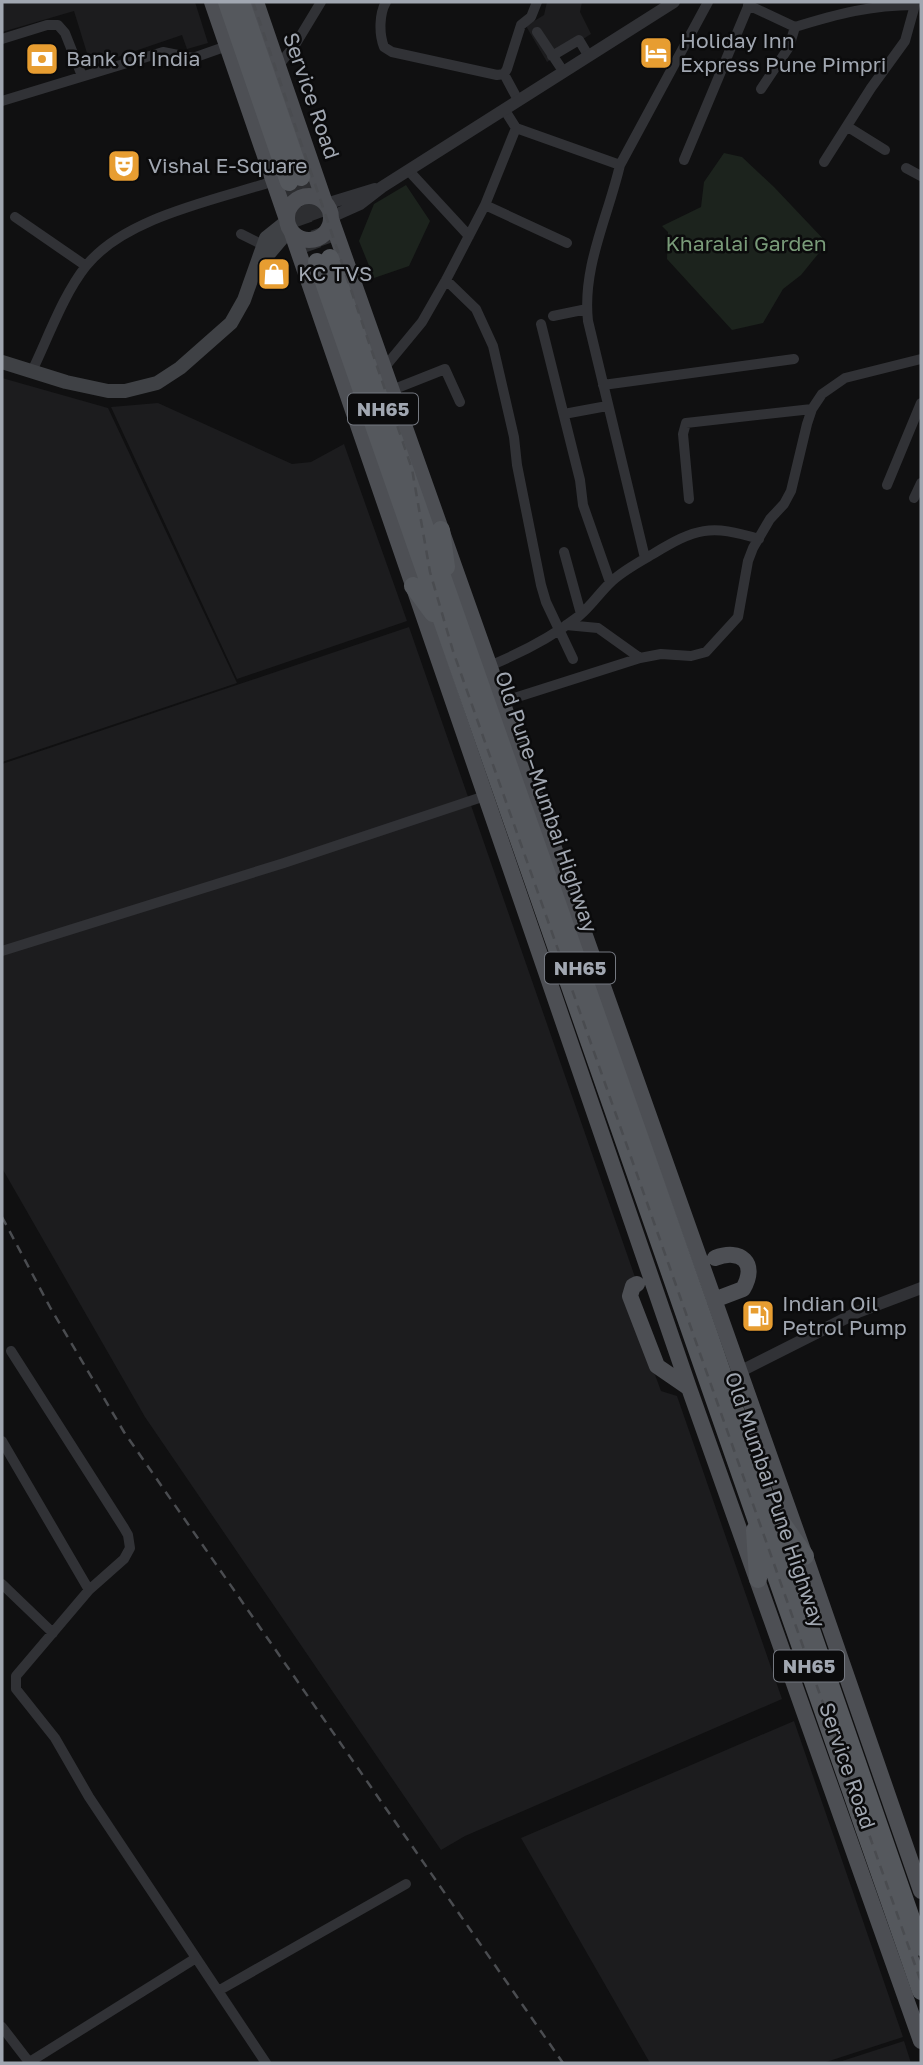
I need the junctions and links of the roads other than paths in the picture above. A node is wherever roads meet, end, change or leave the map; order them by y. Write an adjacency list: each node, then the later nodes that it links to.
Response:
1 (212, 2): 15 (main road)
2 (227, 2): 35 (highway)
3 (241, 2): 35 (highway)
4 (256, 2): 18 (main road, Service Road)
5 (321, 2): 18 (street)
6 (386, 2): 20 (street)
7 (537, 2): 20 (street)
8 (674, 2): 16 (street)
9 (708, 2): 31 (street)
10 (749, 3): 12 (street); 29 (street)
11 (916, 3): 12 (street); 26 (street)
12 (795, 27): 22 (street)
13 (537, 32): 17 (street)
14 (2, 39): 21 (street)
15 (227, 46): 21 (street); 35 (main road)
16 (588, 55): 17 (street); 19 (street)
17 (552, 56): 19 (street)
18 (278, 66): 37 (main road, Service Road)
19 (562, 71): 23 (street)
20 (504, 74): 23 (street)
21 (82, 76): 24 (street)
22 (761, 89)
23 (518, 100): 25 (street)
24 (2, 101)
25 (504, 108): 27 (street); 33 (street)
26 (848, 127): 28 (street); 30 (street)
27 (516, 128): 31 (street); 36 (street)
28 (886, 150)
29 (684, 160)
30 (824, 162)
31 (620, 164): 47 (street)
32 (906, 168): 34 (street)
33 (409, 171): 37 (street); 41 (street)
34 (921, 176)
35 (288, 180): 39 (main road); 44 (street)
36 (485, 205): 41 (street); 42 (street)
37 (329, 211): 39 (main road); 39 (main road); 53 (main road, Service Road)
38 (15, 217): 44 (street)
39 (288, 225): 43 (main road); 45 (main road); 71 (main road, Service Road)
40 (241, 234): 43 (street)
41 (469, 236): 46 (street)
42 (567, 243)
43 (263, 246): 45 (main road)
44 (86, 266): 54 (street)
45 (257, 267): 54 (main road)
46 (446, 279): 53 (street); 74 (street)
47 (587, 309): 48 (street); 55 (street)
48 (553, 316)
49 (541, 324): 61 (street)
50 (920, 356): 60 (street)
51 (794, 359): 55 (street)
52 (2, 362): 54 (main road)
53 (384, 368): 56 (main road, Service Road)
54 (32, 371)
55 (603, 385): 59 (street)
56 (392, 390): 57 (street); 66 (main road, Service Road)
57 (460, 402)
58 (921, 403): 63 (street)
59 (607, 405): 61 (street); 69 (street)
60 (812, 409): 65 (street); 67 (street)
61 (564, 415): 70 (street)
62 (921, 483): 64 (street)
63 (887, 485)
64 (914, 498)
65 (690, 499)
66 (441, 530): 72 (highway); 78 (main road, Service Road)
67 (759, 540): 69 (street); 76 (street)
68 (564, 552): 73 (street)
69 (645, 558): 70 (street)
70 (610, 582): 73 (street)
71 (414, 586): 75 (highway); 80 (main road, Service Road)
72 (450, 598): 75 (highway, NH65); 86 (highway, Old Pune–Mumbai Highway / NH65)
73 (581, 614): 74 (street)
74 (563, 627): 76 (street); 77 (street); 78 (street)
75 (444, 628): 86 (highway, Old Pune–Mumbai Highway / NH65)
76 (640, 658): 79 (street)
77 (573, 659)
78 (489, 666): 79 (main road, Service Road)
79 (502, 702): 85 (main road, Service Road)
80 (485, 796): 81 (street); 89 (main road, Service Road)
81 (2, 951)
82 (715, 1258): 85 (main road)
83 (637, 1284): 89 (main road)
84 (921, 1288): 88 (street)
85 (714, 1300): 88 (main road, Service Road)
86 (703, 1340): 91 (highway, Old Mumbai Pune Highway / NH65)
87 (11, 1351): 95 (street)
88 (740, 1372): 92 (main road, Service Road)
89 (690, 1388): 93 (main road, Service Road)
90 (2, 1441): 95 (street)
91 (760, 1505): 92 (highway); 93 (highway); 99 (highway, Old Mumbai Pune Highway / NH65); 102 (highway, Old Mumbai Pune Highway / NH65)
92 (805, 1556): 98 (main road, Service Road)
93 (758, 1579): 104 (main road, Service Road)
94 (2, 1584): 96 (street)
95 (89, 1590): 96 (street)
96 (53, 1633): 100 (street)
97 (406, 1884): 101 (street)
98 (921, 1891)
99 (921, 1947)
100 (196, 1958): 101 (street); 105 (street)
101 (218, 1991): 106 (street)
102 (921, 1991)
103 (2, 2027): 105 (street)
104 (921, 2041)
105 (29, 2063)
106 (266, 2063)

